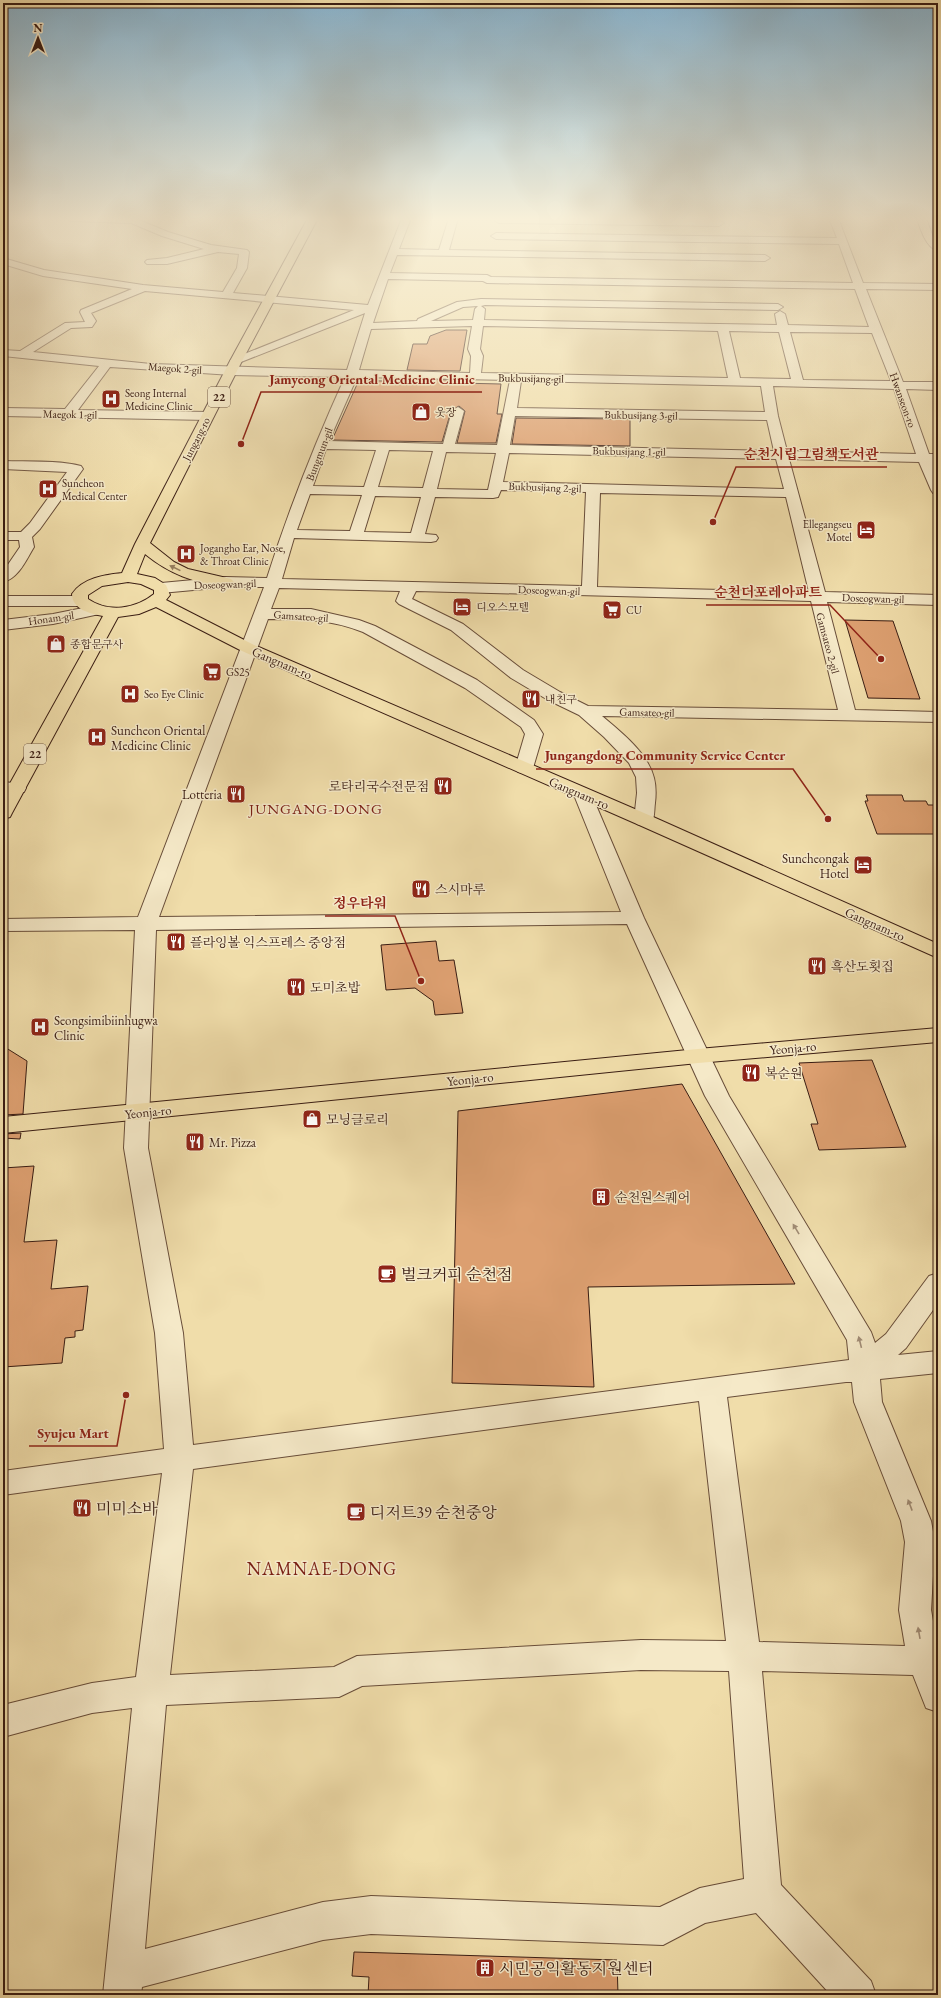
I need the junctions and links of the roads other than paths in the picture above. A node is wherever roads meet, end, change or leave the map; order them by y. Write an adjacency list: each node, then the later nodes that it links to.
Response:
1 (87, 311): 18 (street)
2 (262, 311): 20 (main road, Jungang-ro / 22)
3 (358, 311): 20 (street)
4 (370, 311): 12 (street, Bungmun-gil)
5 (444, 311): 11 (street)
6 (480, 311): 10 (street)
7 (632, 311): 13 (street)
8 (779, 311): 15 (street)
9 (869, 311): 16 (street, Hwanseon-ro)
10 (478, 323): 11 (street); 13 (street); 22 (street)
11 (417, 324): 12 (street)
12 (366, 326): 21 (street, Bungmun-gil)
13 (631, 326): 14 (street)
14 (723, 328): 15 (street); 25 (street)
15 (783, 329): 16 (street); 27 (street)
16 (876, 330): 28 (street, Hwanseon-ro)
17 (3, 353): 18 (street, Maegok 2-gil)
18 (23, 354): 19 (street, Maegok 2-gil)
19 (108, 362): 20 (street, Maegok 2-gil); 38 (street)
20 (234, 366): 21 (street, Bukbusijang-gil); 39 (main road, Jungang-ro / 22)
21 (352, 374): 22 (street, Bukbusijang-gil); 41 (street, Bungmun-gil)
22 (475, 377): 23 (street, Bukbusijang-gil)
23 (516, 378): 24 (street, Bukbusijang-gil); 30 (street)
24 (599, 380): 25 (street, Bukbusijang-gil); 32 (street)
25 (735, 382): 26 (street, Bukbusijang-gil)
26 (767, 383): 27 (street, Bukbusijang-gil); 40 (street, Gamsateo 2-gil)
27 (798, 384): 28 (street, Bukbusijang-gil)
28 (899, 386): 29 (street, Bukbusijang-gil); 46 (street, Hwanseon-ro)
29 (938, 386)
30 (513, 391): 31 (street); 37 (street)
31 (529, 392)
32 (599, 402): 33 (street); 35 (street)
33 (526, 408)
34 (458, 411): 43 (street)
35 (687, 411)
36 (3, 412): 38 (street, Maegok 1-gil)
37 (510, 412): 40 (street, Bukbusijang 3-gil); 44 (street)
38 (68, 414): 39 (street, Maegok 1-gil)
39 (208, 416): 60 (main road, Jungang-ro / 22)
40 (772, 416): 45 (street, Gamsateo 2-gil)
41 (321, 445): 42 (street, Bukbusijang 1-gil); 51 (street, Bungmun-gil)
42 (384, 446): 43 (street, Bukbusijang 1-gil); 53 (street)
43 (445, 447): 44 (street, Bukbusijang 1-gil); 55 (street)
44 (503, 448): 45 (street, Bukbusijang 1-gil); 49 (street)
45 (782, 454): 46 (street, Bukbusijang 1-gil); 54 (street, Gamsateo 2-gil)
46 (924, 457): 47 (street, Bukbusijang 1-gil); 52 (street, Hwanseon-ro)
47 (938, 458)
48 (3, 465): 58 (street)
49 (496, 486): 50 (street, Bukbusijang 2-gil); 55 (street, Bukbusijang 2-gil)
50 (593, 489): 54 (street, Bukbusijang 2-gil); 66 (street)
51 (304, 490): 53 (street, Bukbusijang 2-gil); 56 (street, Bungmun-gil)
52 (938, 490)
53 (370, 492): 55 (street, Bukbusijang 2-gil); 59 (street)
54 (791, 493): 68 (street, Gamsateo 2-gil)
55 (428, 494): 59 (street)
56 (288, 534): 59 (street); 64 (street, Bungmun-gil)
57 (3, 536): 58 (street)
58 (25, 536): 61 (street)
59 (356, 536)
60 (142, 544): 62 (main road, Jungang-ro / 22); 63 (main road, one-way to 60)
61 (3, 577)
62 (128, 577): 67 (main road, Gangnam-ro); 71 (main road, Gangnam-ro)
63 (226, 582): 64 (street, Doseogwan-gil); 67 (street, Doseogwan-gil)
64 (273, 582): 65 (street, Doseogwan-gil); 73 (street, Bungmun-gil)
65 (410, 586): 66 (street, Doseogwan-gil); 76 (street, Gamsateo-gil)
66 (589, 591): 68 (street, Doseogwan-gil)
67 (158, 595): 72 (main road); 75 (main road, Gangnam-ro)
68 (816, 596): 69 (street, Doseogwan-gil); 77 (street, Gamsateo 2-gil)
69 (938, 600)
70 (3, 601): 71 (street)
71 (80, 601): 72 (main road)
72 (106, 611): 74 (street, Honam-gil); 80 (main road, 22)
73 (262, 614): 75 (street, Bungmun-gil); 79 (street, Gamsateo-gil)
74 (3, 624)
75 (248, 648): 79 (main road, Gangnam-ro); 85 (street, Bungmun-gil)
76 (585, 711): 77 (street, Gamsateo-gil); 83 (street)
77 (848, 715): 78 (street, Gamsateo-gil)
78 (938, 717)
79 (524, 768): 81 (main road, Gangnam-ro)
80 (10, 788): 82 (main road, 22)
81 (583, 795): 83 (main road, Gangnam-ro); 84 (street)
82 (3, 813)
83 (644, 820): 87 (main road, Gangnam-ro)
84 (634, 918): 85 (street); 89 (street)
85 (146, 924): 86 (street); 90 (street, Bungmun-gil)
86 (3, 925)
87 (938, 952)
88 (938, 1035): 89 (main road, Yeonja-ro)
89 (698, 1056): 90 (main road, Yeonja-ro); 94 (street, one-way to 89)
90 (137, 1113): 91 (main road, Yeonja-ro); 96 (street, Bungmun-gil)
91 (3, 1126)
92 (938, 1284): 94 (street)
93 (938, 1362): 94 (street)
94 (865, 1369): 95 (street); 99 (street, one-way to 94)
95 (712, 1389): 96 (street); 98 (street)
96 (179, 1458): 97 (street); 100 (street, Bungmun-gil)
97 (3, 1484)
98 (744, 1656): 99 (street); 100 (street); 103 (street)
99 (924, 1661): 101 (street)
100 (151, 1691): 102 (street); 104 (street, Bungmun-gil)
101 (938, 1697)
102 (3, 1721)
103 (763, 1893): 104 (street); 105 (street)
104 (123, 1984)
105 (857, 1995)

